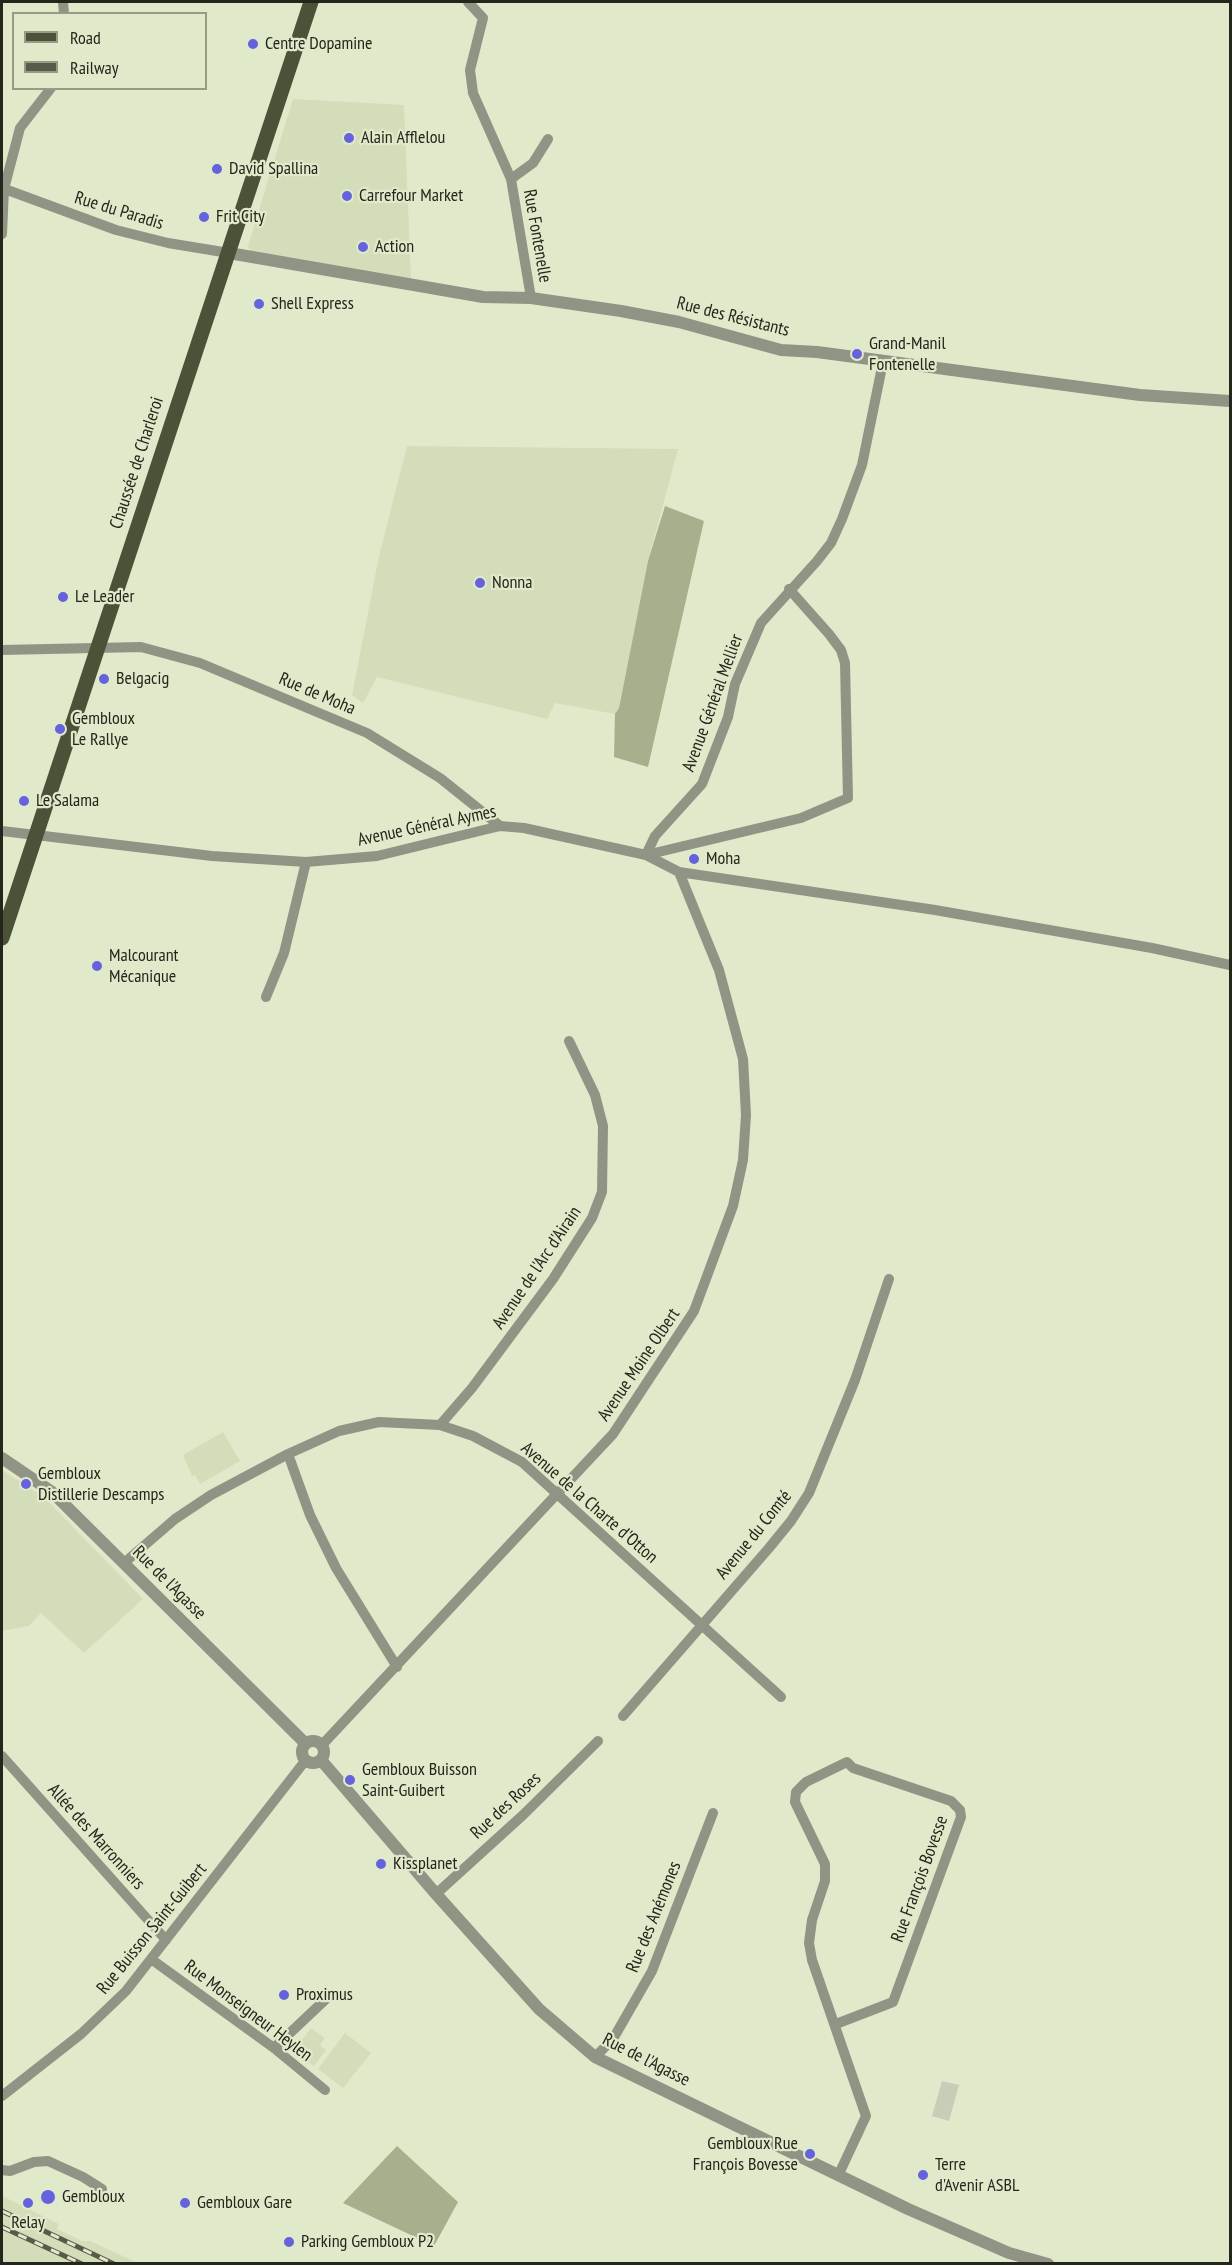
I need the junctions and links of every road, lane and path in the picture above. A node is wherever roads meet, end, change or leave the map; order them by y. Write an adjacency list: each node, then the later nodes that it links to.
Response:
1 (311, 2): 8 (main road, Chaussée de Charleroi)
2 (468, 2): 5 (street, Rue Fontenelle)
3 (49, 90): 6 (street)
4 (548, 139): 5 (street, Rue Fontenelle)
5 (510, 179): 9 (street, Rue Fontenelle)
6 (3, 189): 7 (street); 8 (street, Rue du Paradis)
7 (2, 234)
8 (229, 253): 9 (street, Rue des Résistants); 13 (main road, Chaussée de Charleroi)
9 (531, 298): 10 (street, Rue des Résistants)
10 (884, 362): 11 (street, Rue des Résistants); 12 (street, Avenue Général Mellier)
11 (1230, 401)
12 (789, 589): 18 (street, Avenue Général Mellier); 18 (street, Avenue Général Aymes)
13 (97, 649): 14 (street, Rue de Moha); 15 (street, Rue de Moha); 17 (main road, Chaussée de Charleroi)
14 (2, 650)
15 (501, 826): 18 (street, Avenue Général Aymes); 19 (street, Avenue Général Aymes)
16 (2, 831): 17 (street, Avenue Général Aymes)
17 (38, 834): 19 (street, Avenue Général Aymes); 21 (main road, Chaussée de Charleroi)
18 (646, 855): 20 (street)
19 (306, 862): 23 (street)
20 (679, 873): 22 (street); 29 (street, Avenue Moine Olbert)
21 (2, 938)
22 (1230, 965)
23 (266, 997)
24 (569, 1041): 26 (street, Avenue de l'Arc d'Airain)
25 (889, 1279): 31 (street, Avenue du Comté)
26 (440, 1425): 27 (street, Avenue de la Charte d'Otton); 29 (street, Avenue de la Charte d'Otton)
27 (288, 1454): 30 (street, Avenue de la Charte d'Otton); 32 (street)
28 (2, 1458): 30 (street, Rue de l'Agasse)
29 (558, 1495): 31 (street, Avenue de la Charte d'Otton); 32 (street, Avenue Moine Olbert)
30 (124, 1563): 36 (street, Rue de l'Agasse)
31 (700, 1625): 33 (street, Avenue de la Charte d'Otton); 34 (street, Avenue du Comté)
32 (397, 1667): 37 (street, Avenue Moine Olbert)
33 (781, 1697)
34 (623, 1716)
35 (598, 1741): 42 (street, Rue des Roses)
36 (305, 1743): 37 (street); 40 (street)
37 (322, 1745): 39 (street)
38 (2, 1756): 43 (street, Allée des Marronniers)
39 (321, 1760): 40 (street); 42 (street, Rue de l'Agasse)
40 (305, 1761): 43 (street, Rue Buisson Saint-Guibert)
41 (713, 1813): 48 (street, Rue des Anémones)
42 (436, 1894): 48 (street, Rue de l'Agasse)
43 (166, 1940): 44 (street, Rue Buisson Saint-Guibert)
44 (151, 1959): 47 (street, Rue Monseigneur Heylen); 50 (street, Rue Buisson Saint-Guibert)
45 (327, 1998): 47 (street)
46 (836, 2024): 46 (street, Rue François Bovesse); 52 (street, Rue François Bovesse)
47 (274, 2048): 49 (street, Rue Monseigneur Heylen)
48 (596, 2057): 52 (street, Rue de l'Agasse)
49 (325, 2090)
50 (2, 2096)
51 (2, 2170): 53 (street)
52 (838, 2176): 54 (street, Rue de l'Agasse)
53 (102, 2189)
54 (1048, 2264)

